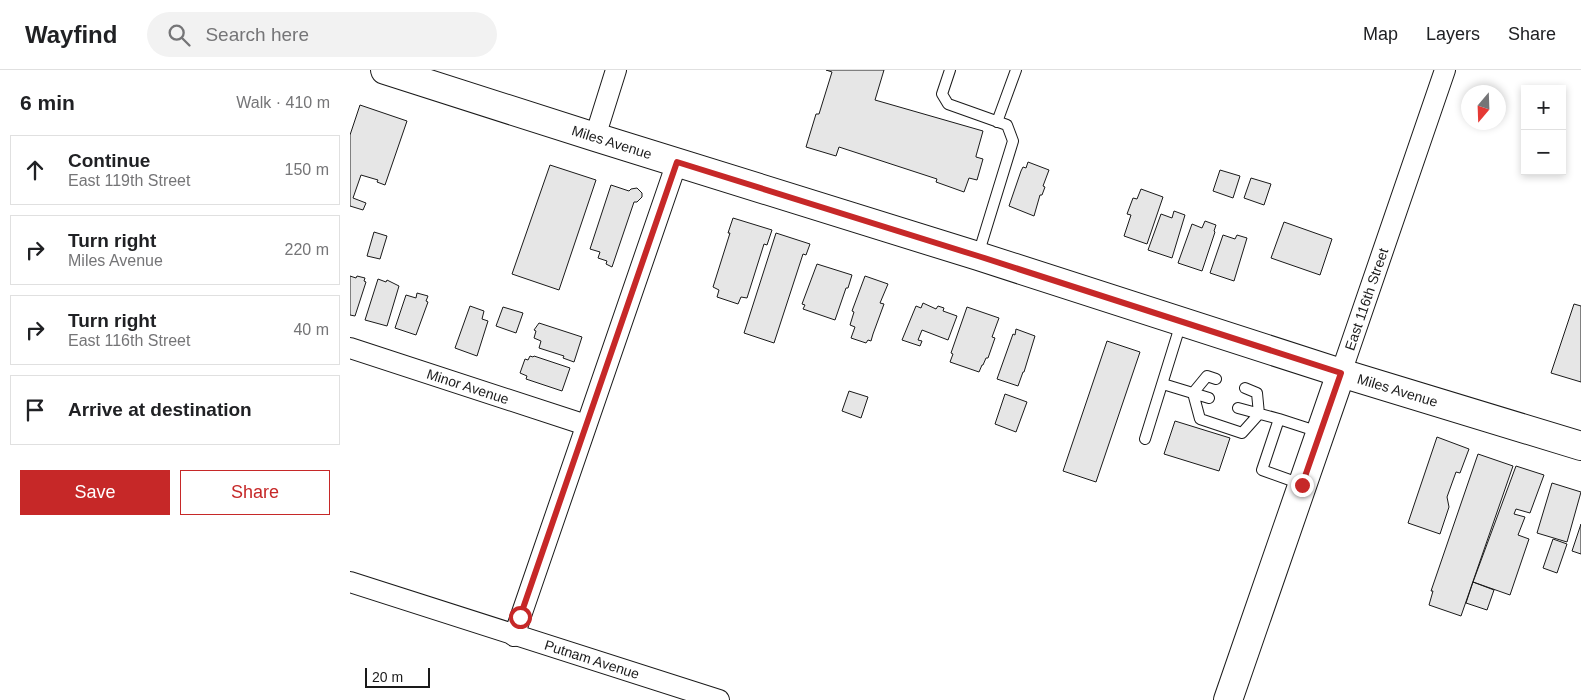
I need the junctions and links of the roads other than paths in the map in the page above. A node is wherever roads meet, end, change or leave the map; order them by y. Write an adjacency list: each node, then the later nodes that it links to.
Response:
1 (385, 70): 7 (main road, Miles Avenue)
2 (616, 70): 7 (street)
3 (950, 70): 6 (lane)
4 (1016, 70): 6 (lane)
5 (1445, 70): 12 (street, East 116th Street)
6 (997, 122): 9 (lane)
7 (595, 137): 8 (main road, Miles Avenue)
8 (677, 162): 9 (main road, Miles Avenue); 21 (street)
9 (978, 256): 10 (main road, Miles Avenue)
10 (1182, 322): 12 (main road, Miles Avenue); 14 (lane)
11 (350, 348): 21 (street, Minor Avenue)
12 (1341, 373): 22 (main road, East 116th Street); 24 (main road, Miles Avenue)
13 (1216, 379): 16 (lane)
14 (1163, 384): 16 (lane); 23 (lane)
15 (1245, 388): 19 (lane)
16 (1193, 393): 17 (lane); 19 (lane)
17 (1209, 398)
18 (1238, 408): 19 (lane)
19 (1259, 414): 20 (lane)
20 (1279, 419): 22 (lane); 25 (lane)
21 (586, 425): 27 (street)
22 (1320, 432): 25 (main road, East 116th Street)
23 (1145, 439)
24 (1581, 446)
25 (1302, 485): 29 (main road, East 116th Street)
26 (350, 582): 27 (street, Putnam Avenue)
27 (514, 636): 28 (street, Putnam Avenue)
28 (719, 700)
29 (1228, 700)

